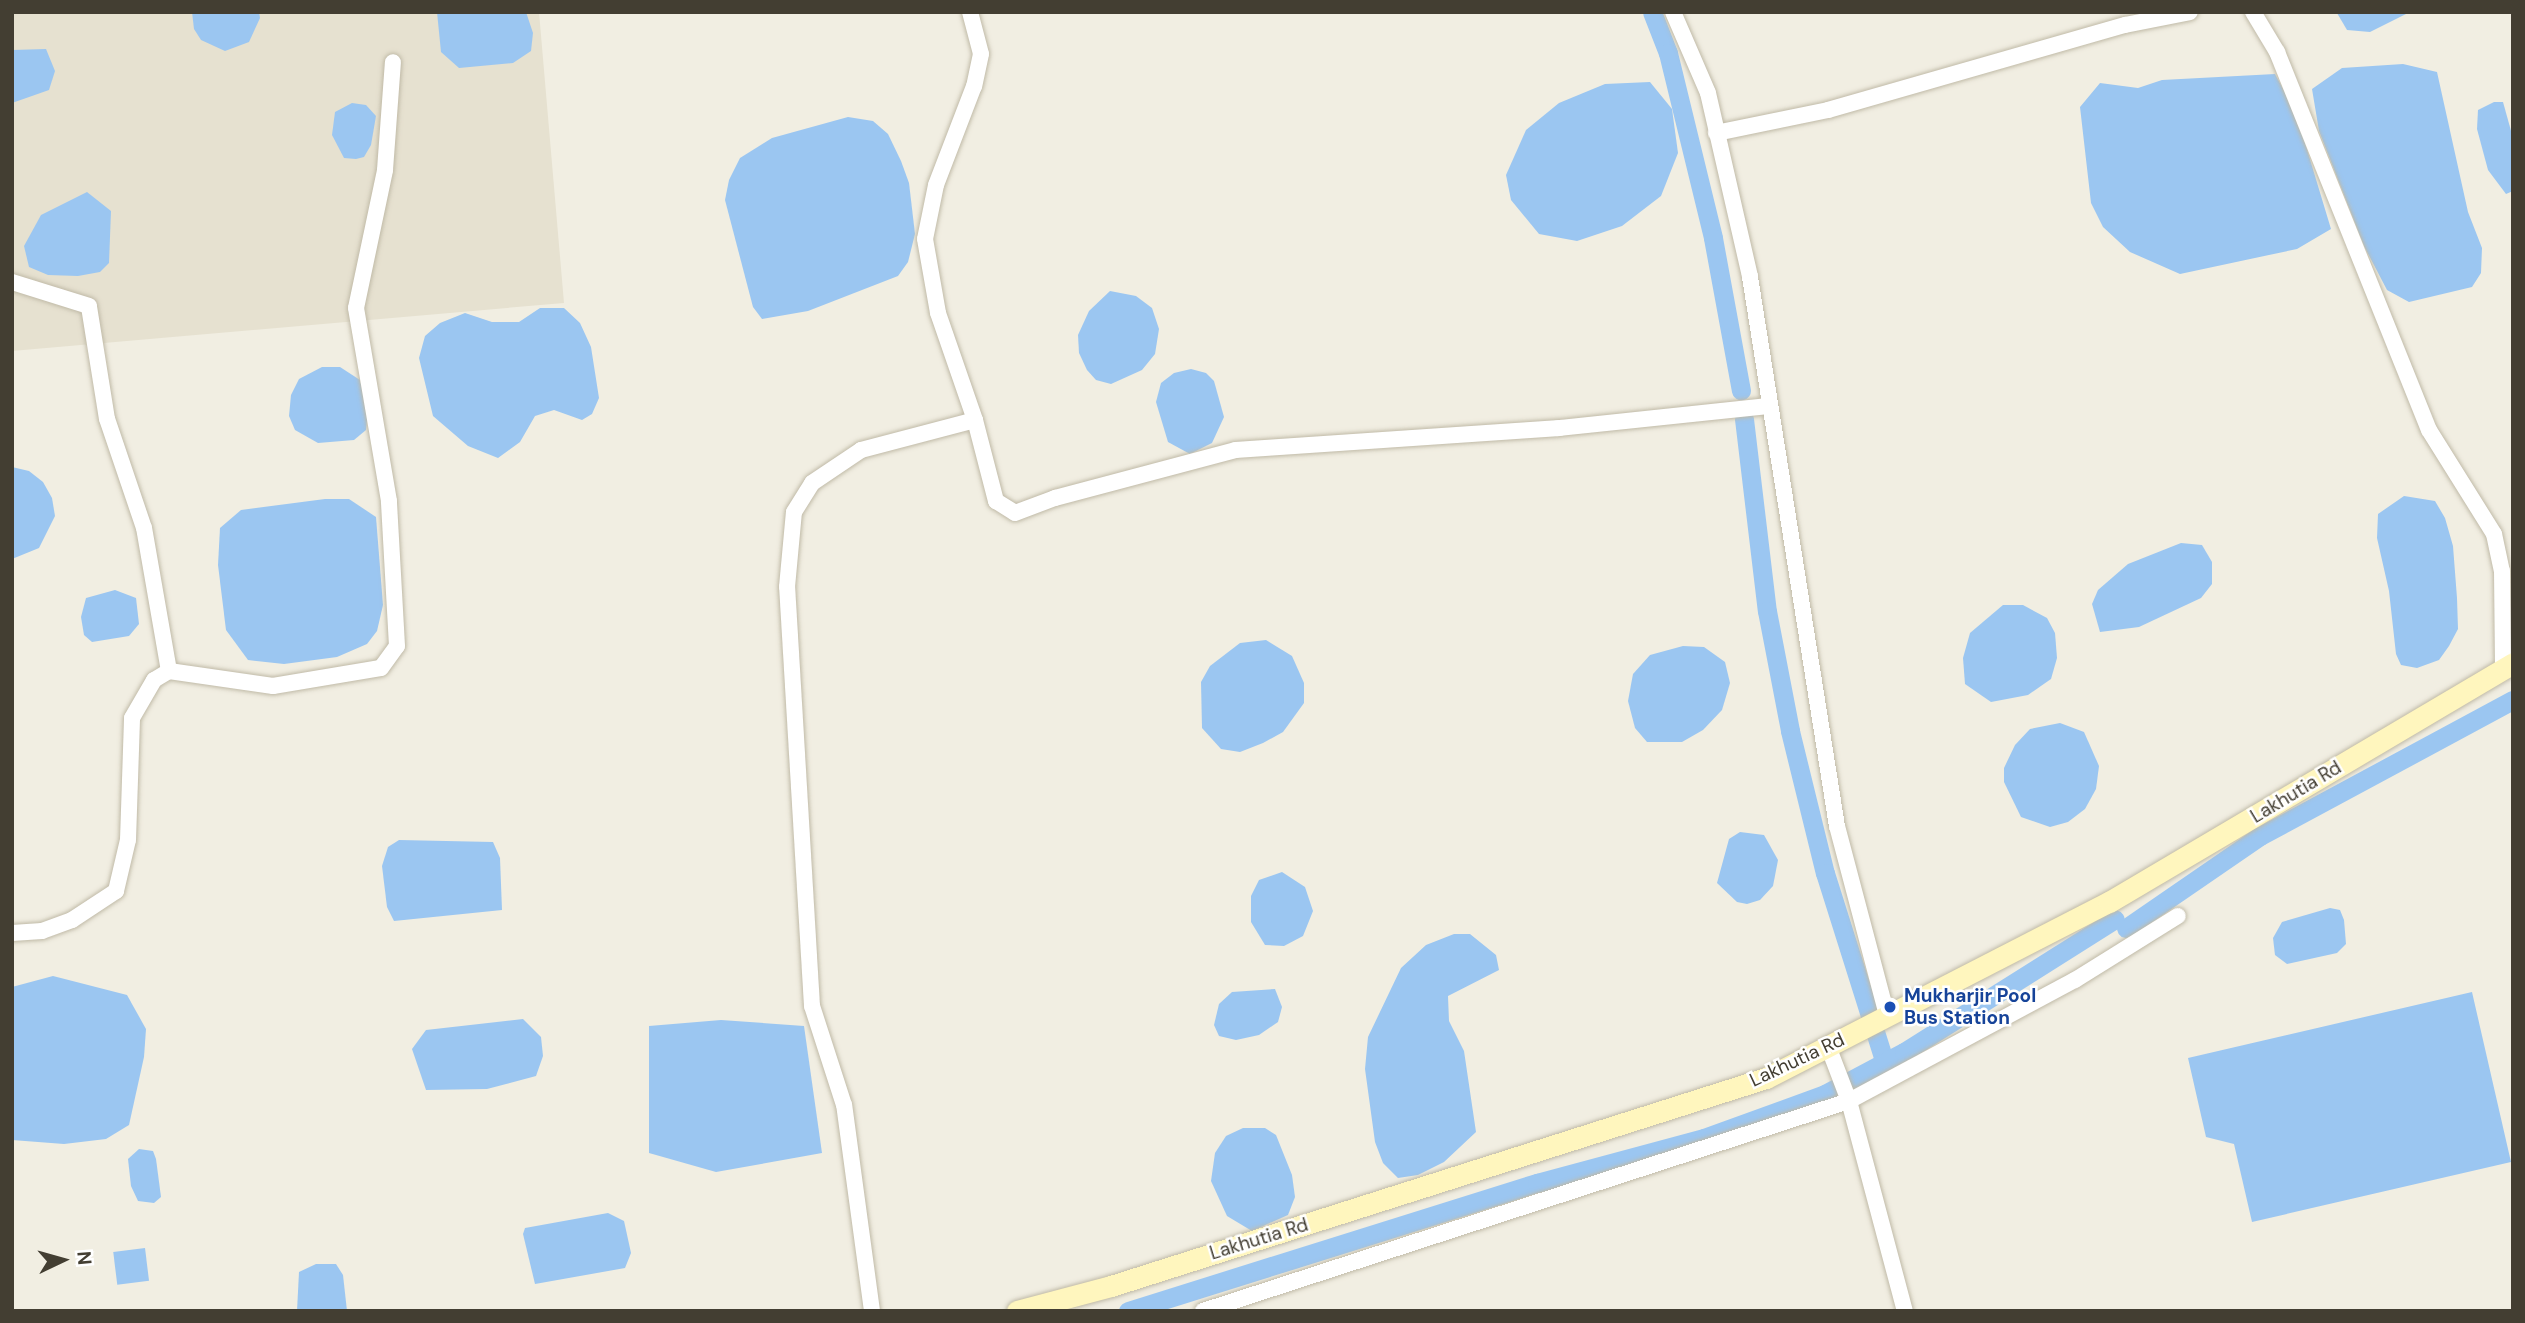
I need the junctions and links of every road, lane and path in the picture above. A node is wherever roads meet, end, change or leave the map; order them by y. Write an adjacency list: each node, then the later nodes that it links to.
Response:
1 (970, 12): 9 (street)
2 (1673, 12): 6 (street)
3 (2190, 12): 6 (street)
4 (2253, 12): 10 (street)
5 (393, 62): 11 (street)
6 (1716, 133): 8 (street)
7 (12, 282): 11 (street)
8 (1770, 405): 9 (street); 14 (street)
9 (975, 420): 17 (street)
10 (2508, 665): 14 (street, Lakhutia Rd)
11 (169, 671): 13 (street)
12 (2178, 916): 16 (street)
13 (12, 933)
14 (1888, 1016): 15 (street, Lakhutia Rd)
15 (1828, 1046): 16 (street); 18 (street, Lakhutia Rd)
16 (1849, 1101): 19 (street); 20 (street)
17 (872, 1311)
18 (1017, 1311)
19 (1203, 1311)
20 (1905, 1311)

